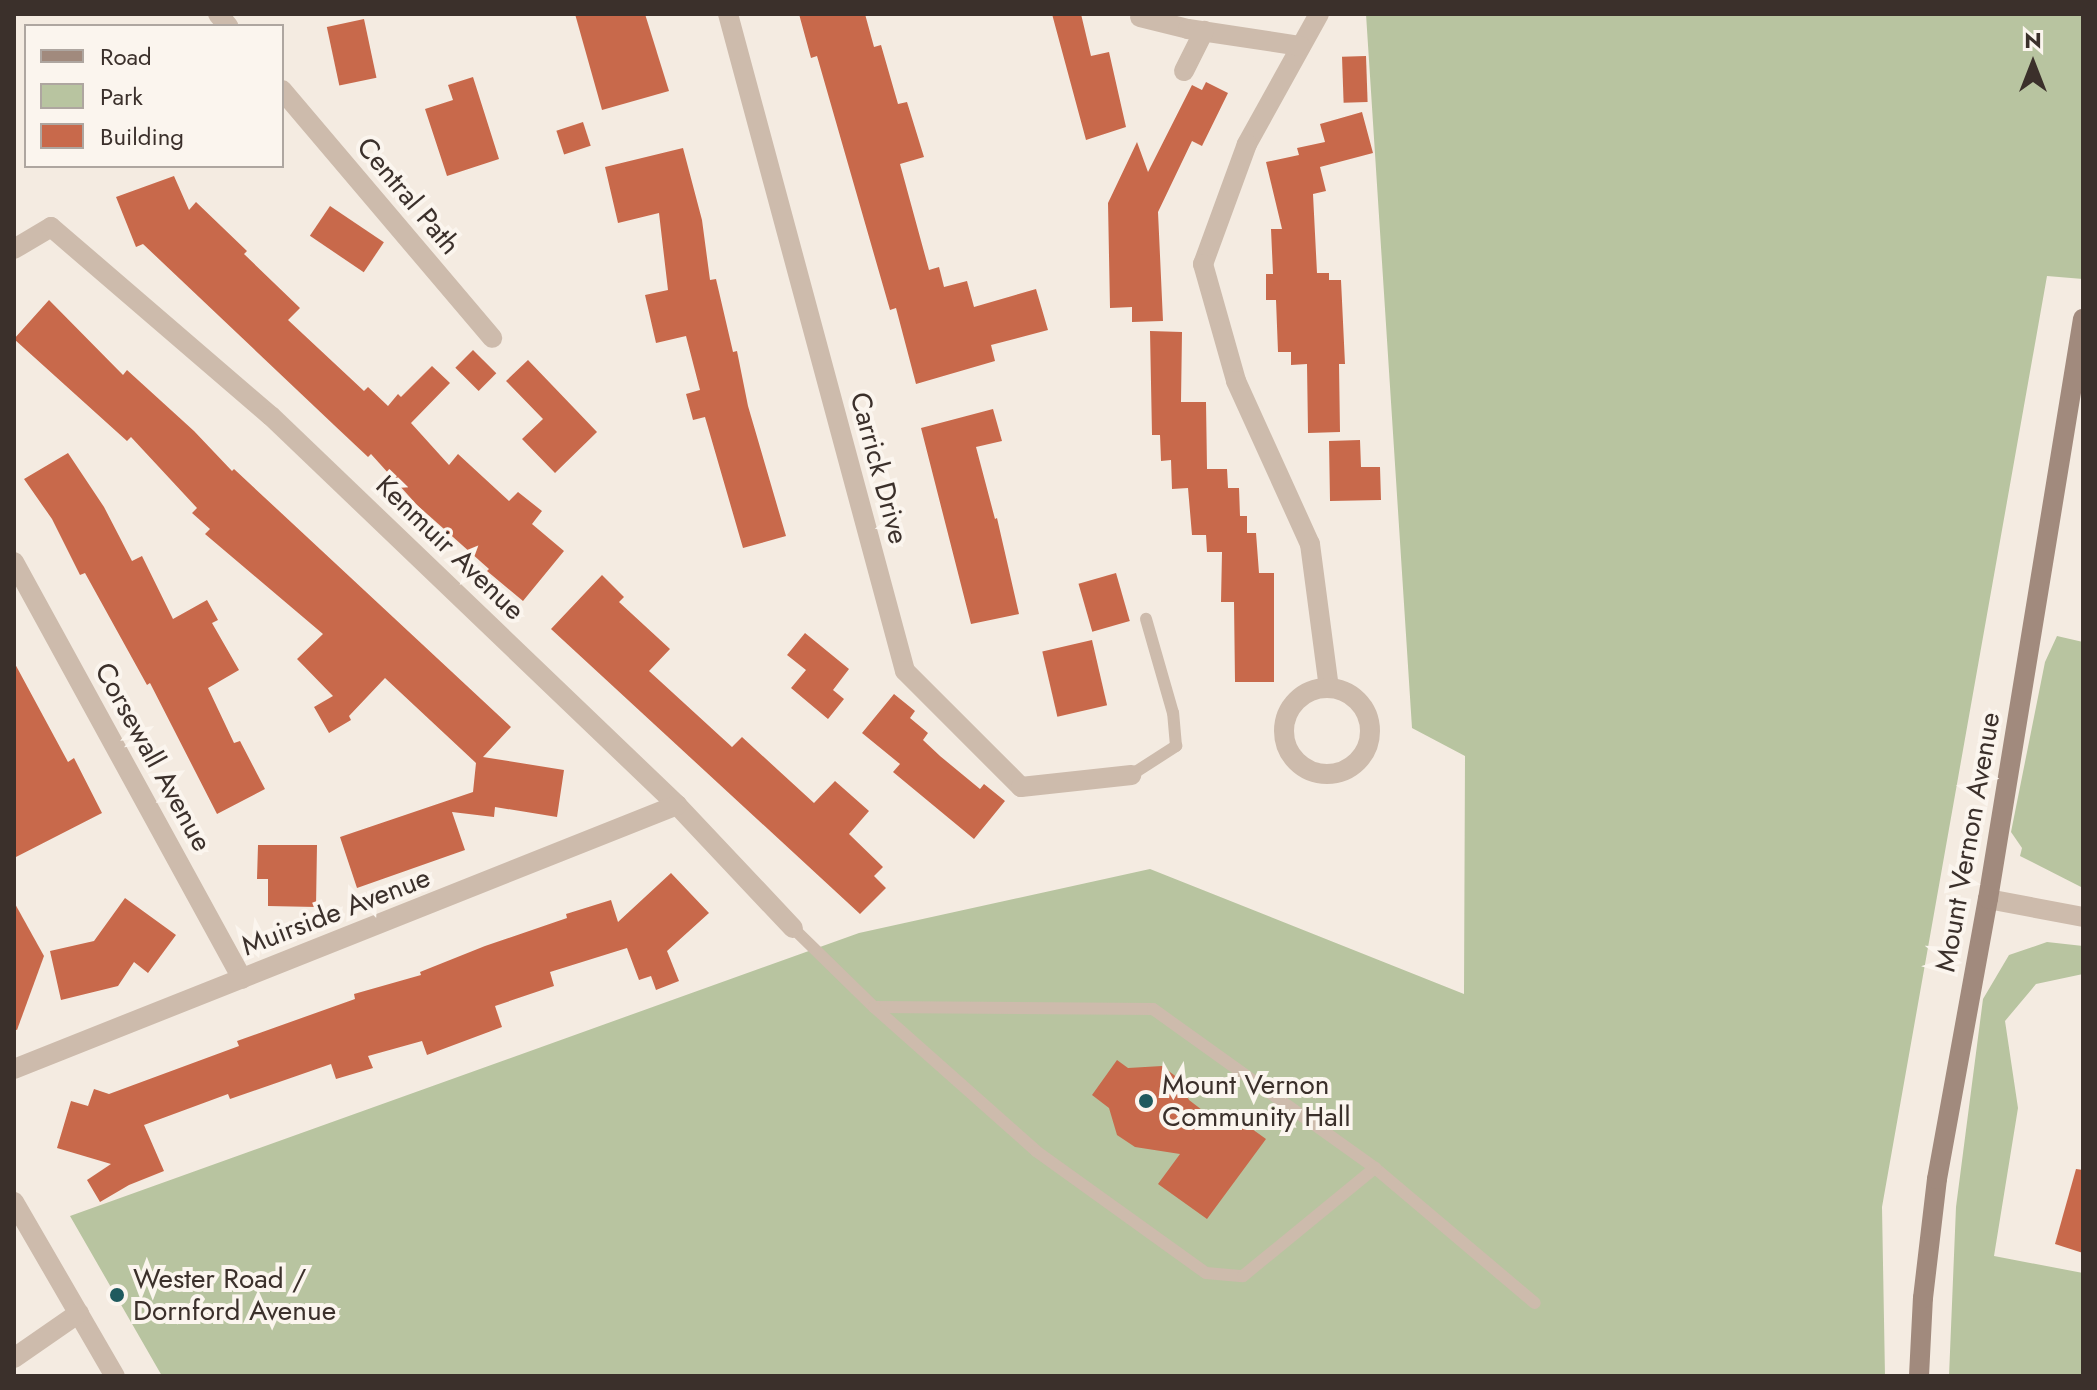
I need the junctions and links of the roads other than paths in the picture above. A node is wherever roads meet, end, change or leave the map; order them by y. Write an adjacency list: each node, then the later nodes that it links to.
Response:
1 (728, 14): 15 (street, Carrick Drive)
2 (1319, 14): 5 (street)
3 (1140, 17): 4 (street)
4 (1204, 31): 5 (street); 6 (street)
5 (1301, 46): 14 (street)
6 (1184, 71)
7 (284, 92): 10 (street, Central Path)
8 (14, 249): 16 (street, Kenmuir Avenue)
9 (2083, 319): 11 (main road, Mount Vernon Avenue)
10 (492, 338)
11 (2074, 426): 17 (main road, Mount Vernon Avenue)
12 (14, 562): 20 (street, Corsewall Avenue)
13 (1146, 619): 15 (lane)
14 (1329, 688): 14 (street)
15 (1131, 775)
16 (677, 805): 19 (street, Kenmuir Avenue); 20 (street, Muirside Avenue)
17 (1988, 899): 18 (street); 29 (main road, Mount Vernon Avenue)
18 (2083, 917)
19 (793, 928): 21 (lane)
20 (242, 979): 22 (street, Muirside Avenue)
21 (874, 1007): 23 (lane); 23 (lane)
22 (14, 1069)
23 (1375, 1168): 25 (lane)
24 (14, 1202): 26 (street)
25 (1535, 1303)
26 (79, 1313): 27 (street); 28 (street)
27 (14, 1358)
28 (115, 1376)
29 (1919, 1376)

